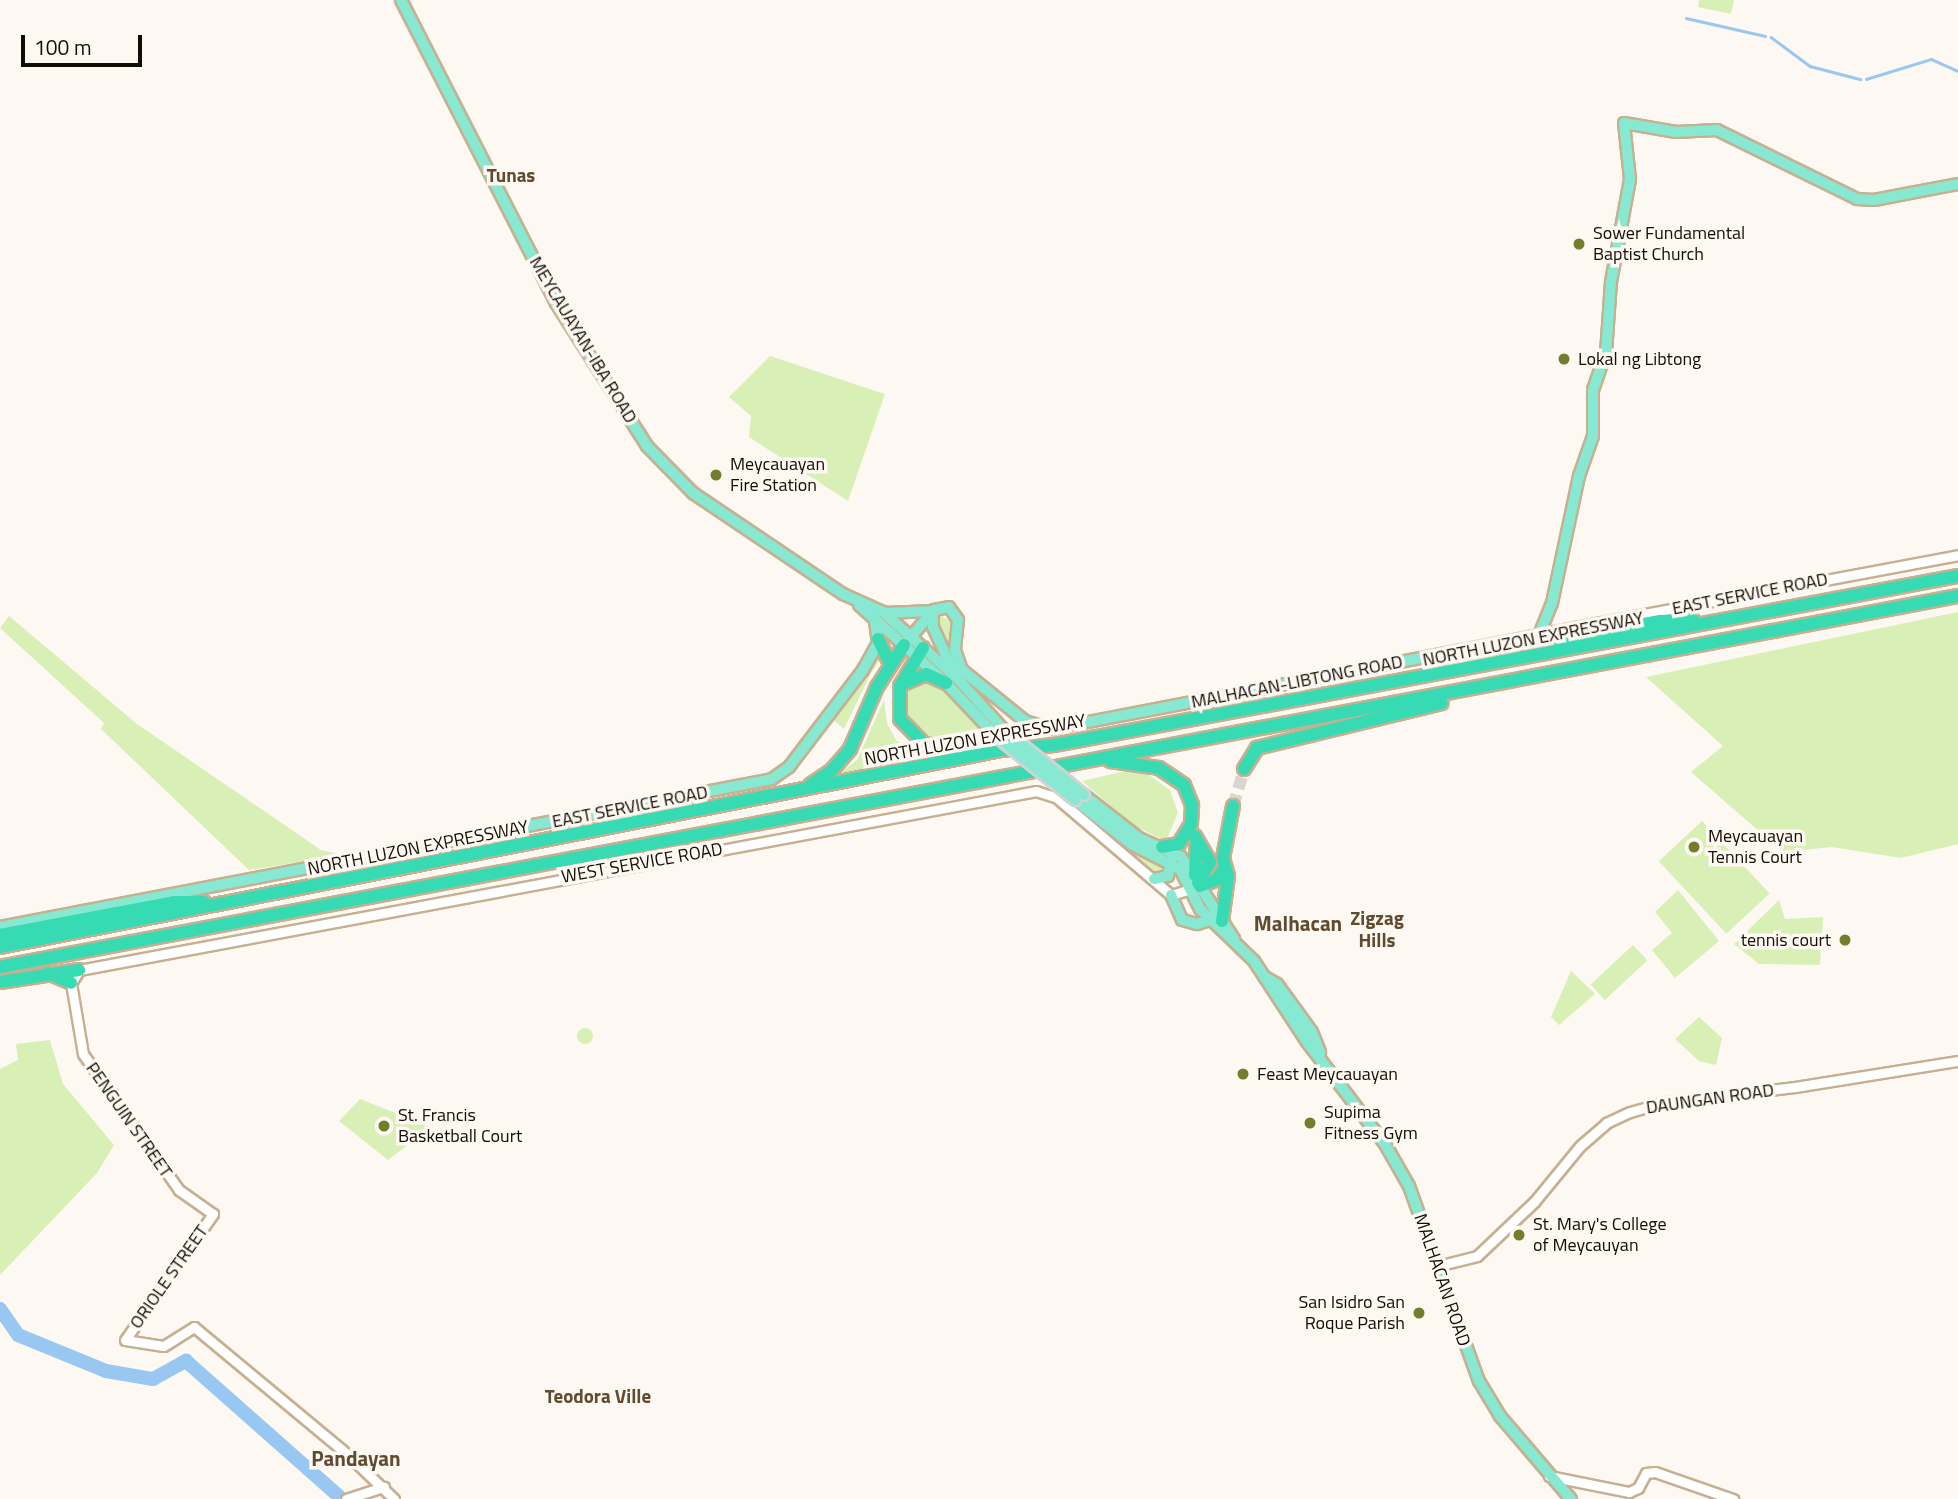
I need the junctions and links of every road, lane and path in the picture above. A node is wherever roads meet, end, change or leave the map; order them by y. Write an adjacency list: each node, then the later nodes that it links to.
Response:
1 (401, 0): 7 (main road, MEYCAUAYAN-IBA ROAD)
2 (1958, 184): 9 (main road)
3 (1958, 555): 9 (street, EAST SERVICE ROAD)
4 (1958, 576): 8 (highway, NORTH LUZON EXPRESSWAY)
5 (1958, 596): 16 (highway)
6 (936, 609): 7 (main road); 9 (main road, MALHACAN-LIBTONG ROAD); 10 (main road); 14 (main road)
7 (879, 617): 10 (main road, MEYCAUAYAN-IBA ROAD); 11 (main road)
8 (1736, 618): 9 (highway); 17 (highway, NORTH LUZON EXPRESSWAY)
9 (1537, 635)
10 (907, 641): 11 (main road, EAST SERVICE ROAD); 12 (main road, MALHACAN ROAD); 13 (highway)
11 (882, 644): 13 (highway); 32 (main road, EAST SERVICE ROAD)
12 (920, 652): 14 (main road, MALHACAN ROAD); 15 (highway)
13 (890, 664): 20 (highway)
14 (952, 681): 15 (highway); 21 (main road, MALHACAN ROAD, bridge)
15 (900, 686): 17 (highway)
16 (1496, 686): 18 (highway); 19 (highway)
17 (1001, 750): 20 (highway, NORTH LUZON EXPRESSWAY)
18 (1093, 760): 23 (highway); 35 (highway)
19 (1244, 769)
20 (797, 791): 30 (highway, NORTH LUZON EXPRESSWAY)
21 (1079, 798): 24 (main road, MALHACAN ROAD); 25 (main road, MALHACAN ROAD)
22 (1233, 806): 26 (highway)
23 (1193, 830): 24 (highway); 28 (highway)
24 (1162, 847): 28 (main road, MALHACAN ROAD)
25 (1171, 861): 27 (main road); 28 (main road, MALHACAN ROAD)
26 (1224, 867): 28 (highway); 31 (highway)
27 (1154, 879): 29 (street, WEST SERVICE ROAD); 36 (street, WEST SERVICE ROAD)
28 (1196, 883): 29 (street); 31 (main road, MALHACAN ROAD)
29 (1171, 895): 31 (main road)
30 (236, 902): 33 (highway); 34 (highway, NORTH LUZON EXPRESSWAY)
31 (1216, 920): 42 (main road, MALHACAN ROAD)
32 (0, 927)
33 (0, 935)
34 (0, 947)
35 (0, 967)
36 (79, 970): 37 (highway); 39 (street)
37 (48, 973): 38 (highway); 39 (highway)
38 (0, 982)
39 (71, 983): 41 (street, PENGUIN STREET)
40 (1958, 1061): 42 (street, DAUNGAN ROAD)
41 (213, 1214): 44 (street, ORIOLE STREET)
42 (1437, 1266): 43 (main road, MALHACAN ROAD)
43 (1548, 1476): 47 (main road, MALHACAN ROAD); 48 (street)
44 (384, 1487): 45 (street); 46 (street)
45 (348, 1497)
46 (394, 1499)
47 (1571, 1499)
48 (1733, 1499)

